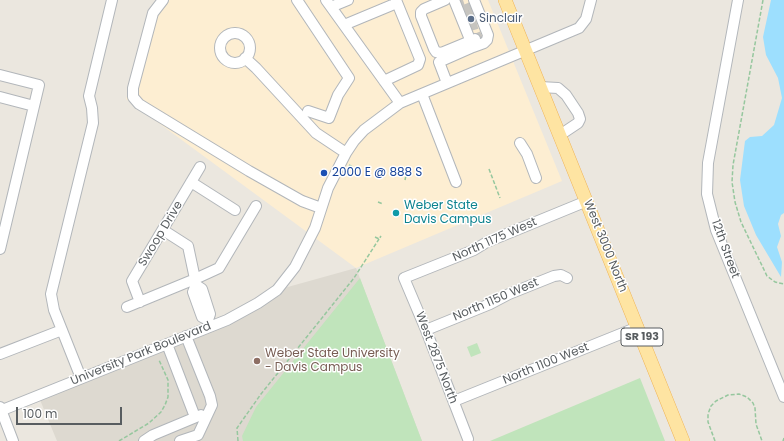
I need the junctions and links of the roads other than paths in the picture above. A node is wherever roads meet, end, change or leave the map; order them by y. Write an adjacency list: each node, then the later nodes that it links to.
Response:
1 (112, 0): 46 (street)
2 (163, 0): 34 (street)
3 (297, 0): 24 (street)
4 (348, 0): 10 (street)
5 (433, 0): 15 (street)
6 (505, 0): 13 (main road, SR 193)
7 (591, 0): 13 (street, University Park Boulevard)
8 (738, 0): 52 (street, 12th Street)
9 (396, 1): 12 (street); 17 (street)
10 (328, 3): 12 (street)
11 (470, 21): 15 (street)
12 (344, 25): 17 (street)
13 (526, 51): 18 (street, University Park Boulevard); 19 (main road, West 3000 North / SR 193)
14 (245, 58): 27 (street)
15 (439, 62): 18 (street)
16 (0, 75): 23 (street)
17 (384, 82): 22 (street)
18 (447, 83): 20 (street, University Park Boulevard)
19 (540, 87): 25 (main road, West 3000 North / SR 193); 25 (street)
20 (422, 94): 22 (street, University Park Boulevard); 31 (street)
21 (0, 97): 23 (street)
22 (400, 103): 27 (street, University Park Boulevard)
23 (34, 106): 36 (street)
24 (308, 111)
25 (560, 135): 32 (main road, West 3000 North / SR 193)
26 (520, 143): 29 (street)
27 (346, 153): 34 (street, University Park Boulevard)
28 (200, 167): 30 (street, Swoop Drive)
29 (536, 178)
30 (191, 182): 35 (street); 37 (street, Swoop Drive)
31 (456, 182)
32 (587, 202): 39 (street, North 1175 West); 45 (main road, West 3000 North / SR 193)
33 (256, 206): 41 (street)
34 (321, 208): 44 (street, University Park Boulevard)
35 (235, 210)
36 (3, 224): 38 (street)
37 (162, 230): 41 (street); 42 (street, Swoop Drive)
38 (0, 249)
39 (404, 278): 47 (street, West 2875 North)
40 (568, 278): 47 (street, North 1150 West)
41 (196, 282): 42 (street); 44 (street)
42 (140, 302): 43 (street)
43 (127, 307)
44 (209, 324): 48 (street, University Park Boulevard)
45 (638, 326): 53 (street, North 1100 West); 62 (main road, West 3000 North / SR 193)
46 (62, 330): 50 (street); 51 (street)
47 (426, 330): 53 (street, West 2875 North)
48 (186, 336): 49 (street, University Park Boulevard); 55 (street)
49 (167, 344): 51 (street, University Park Boulevard); 56 (street)
50 (0, 354)
51 (81, 378): 54 (street, University Park Boulevard)
52 (784, 397)
53 (454, 401): 57 (street, West 2875 North)
54 (0, 409): 59 (street)
55 (210, 411): 56 (street); 58 (street)
56 (195, 417): 60 (street)
57 (468, 439)
58 (192, 440): 61 (street)
59 (13, 441)
60 (144, 441)
61 (180, 441)
62 (683, 441)

